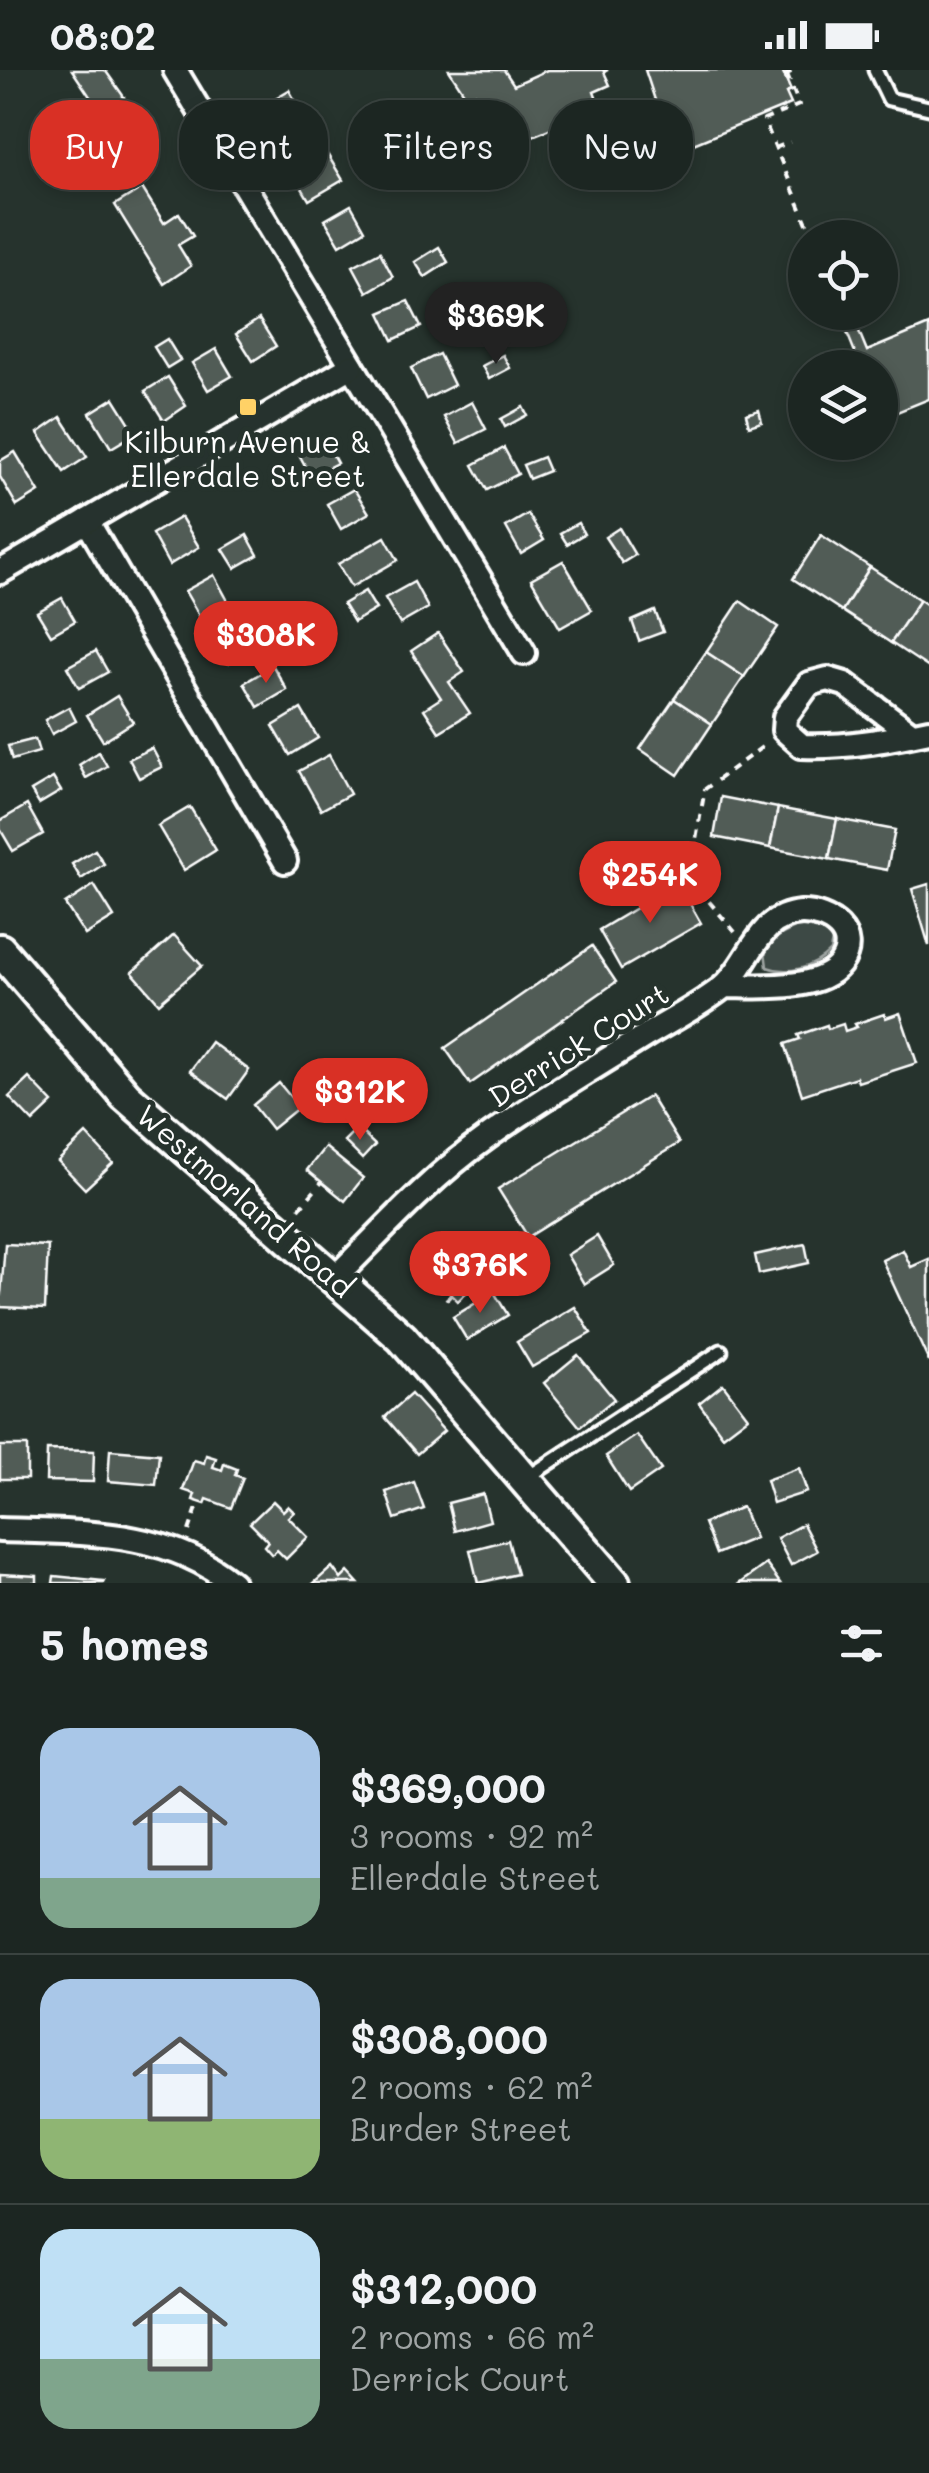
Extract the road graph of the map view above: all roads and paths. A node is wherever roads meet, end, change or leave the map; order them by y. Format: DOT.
graph roads {
  1 [pos="175,70"];
  2 [pos="796,70"];
  3 [pos="876,70"];
  4 [pos="929,108"];
  5 [pos="790,142"];
  6 [pos="775,148"];
  7 [pos="805,220"];
  8 [pos="352,366"];
  9 [pos="86,521"];
  10 [pos="0,572"];
  11 [pos="524,653"];
  12 [pos="784,730"];
  13 [pos="921,732"];
  14 [pos="285,861"];
  15 [pos="750,949"];
  16 [pos="0,950"];
  17 [pos="724,986"];
  18 [pos="322,1182"];
  19 [pos="281,1230"];
  20 [pos="430,1271"];
  21 [pos="424,1276"];
  22 [pos="335,1278"];
  23 [pos="452,1294"];
  24 [pos="446,1300"];
  25 [pos="721,1351"];
  26 [pos="524,1479"];
  27 [pos="198,1502"];
  28 [pos="0,1530"];
  29 [pos="182,1552"];
  30 [pos="232,1583"];
  31 [pos="614,1583"];
  1 -- 8 [label="street"];
  2 -- 6 [label="path"];
  3 -- 4 [label="lane"];
  5 -- 6 [label="path"];
  6 -- 7 [label="path"];
  8 -- 9 [label="street"];
  8 -- 11 [label="street"];
  9 -- 10 [label="street"];
  9 -- 14 [label="street"];
  12 -- 13 [label="street"];
  12 -- 13 [label="street"];
  12 -- 15 [label="path"];
  15 -- 17 [label="street, Derrick Court"];
  15 -- 17 [label="street, Derrick Court"];
  16 -- 19 [label="street, Westmorland Road"];
  17 -- 22 [label="street, Derrick Court"];
  18 -- 19 [label="path"];
  19 -- 22 [label="street, Westmorland Road"];
  20 -- 21 [label="path"];
  22 -- 26 [label="street, Westmorland Road"];
  23 -- 24 [label="path"];
  25 -- 26 [label="lane"];
  26 -- 31 [label="street, Westmorland Road"];
  27 -- 29 [label="path"];
  28 -- 29 [label="street"];
  29 -- 30 [label="street"];
}
